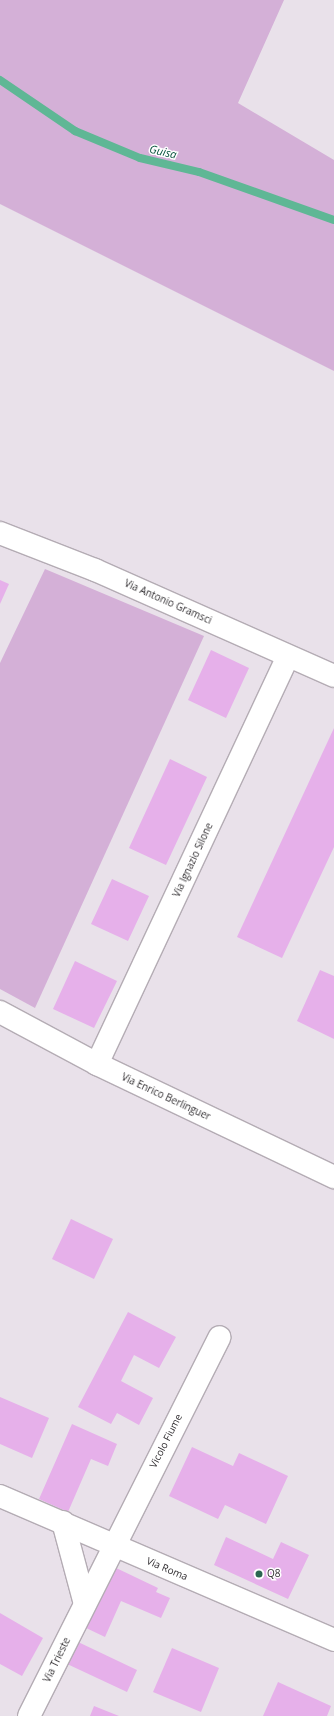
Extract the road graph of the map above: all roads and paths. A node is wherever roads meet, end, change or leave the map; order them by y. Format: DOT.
graph roads {
  1 [pos="0,533"];
  2 [pos="288,656"];
  3 [pos="334,676"];
  4 [pos="0,1012"];
  5 [pos="97,1064"];
  6 [pos="334,1178"];
  7 [pos="220,1337"];
  8 [pos="0,1496"];
  9 [pos="63,1522"];
  10 [pos="113,1546"];
  11 [pos="84,1604"];
  12 [pos="334,1640"];
  13 [pos="29,1716"];
  1 -- 2 [label="street, Via Antonio Gramsci"];
  2 -- 3 [label="street, Via Antonio Gramsci"];
  2 -- 5 [label="street, Via Ignazio Silone"];
  4 -- 5 [label="street, Via Enrico Berlinguer"];
  5 -- 6 [label="street, Via Enrico Berlinguer"];
  7 -- 10 [label="street, Vicolo Fiume"];
  8 -- 9 [label="street, Via Roma"];
  9 -- 10 [label="street, Via Roma"];
  9 -- 11 [label="street"];
  10 -- 11 [label="street, Via Trieste"];
  10 -- 12 [label="street, Via Roma"];
  11 -- 13 [label="street, Via Trieste"];
}
